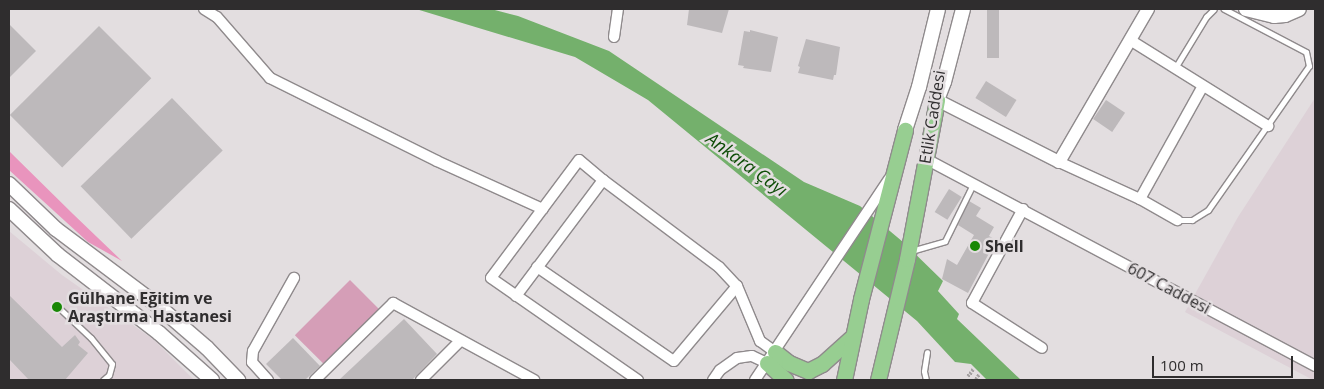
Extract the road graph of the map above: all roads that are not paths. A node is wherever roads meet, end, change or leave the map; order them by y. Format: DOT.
graph roads {
  1 [pos="204,9"];
  2 [pos="618,9"];
  3 [pos="928,9"];
  4 [pos="938,9"];
  5 [pos="953,9"];
  6 [pos="963,9"];
  7 [pos="1148,9"];
  8 [pos="1214,9"];
  9 [pos="1224,9"];
  10 [pos="1246,9"];
  11 [pos="1299,9"];
  12 [pos="614,37"];
  13 [pos="1130,40"];
  14 [pos="1175,68"];
  15 [pos="1203,86"];
  16 [pos="937,100"];
  17 [pos="1268,126"];
  18 [pos="905,130"];
  19 [pos="926,159"];
  20 [pos="1059,162"];
  21 [pos="894,170"];
  22 [pos="603,180"];
  23 [pos="974,183"];
  24 [pos="9,184"];
  25 [pos="1140,199"];
  26 [pos="9,209"];
  27 [pos="542,209"];
  28 [pos="1023,209"];
  29 [pos="1177,220"];
  30 [pos="908,252"];
  31 [pos="537,267"];
  32 [pos="294,278"];
  33 [pos="737,286"];
  34 [pos="516,296"];
  35 [pos="57,306"];
  36 [pos="852,336"];
  37 [pos="460,341"];
  38 [pos="1042,348"];
  39 [pos="927,352"];
  40 [pos="771,357"];
  41 [pos="1315,366"];
  42 [pos="518,377"];
  43 [pos="103,380"];
  44 [pos="212,380"];
  45 [pos="238,380"];
  46 [pos="268,380"];
  47 [pos="315,380"];
  48 [pos="421,380"];
  49 [pos="534,380"];
  50 [pos="638,380"];
  51 [pos="713,380"];
  52 [pos="755,380"];
  53 [pos="786,380"];
  54 [pos="844,380"];
  55 [pos="878,380"];
  56 [pos="926,380"];
  1 -- 27 [label="street"];
  2 -- 12 [label="street"];
  3 -- 18 [label="main road"];
  4 -- 18 [label="main road, Etlik Caddesi"];
  5 -- 16 [label="main road, Etlik Caddesi"];
  6 -- 16 [label="main road"];
  7 -- 13 [label="street"];
  8 -- 14 [label="lane"];
  9 -- 17 [label="lane"];
  10 -- 11 [label="main road"];
  13 -- 14 [label="street"];
  13 -- 20 [label="street"];
  14 -- 15 [label="street"];
  15 -- 17 [label="street"];
  15 -- 25 [label="street"];
  16 -- 19 [label="main road, Etlik Caddesi"];
  16 -- 20 [label="street"];
  17 -- 29 [label="lane"];
  18 -- 21 [label="main road, Etlik Caddesi"];
  19 -- 23 [label="street, 607 Caddesi"];
  19 -- 30 [label="main road, Etlik Caddesi"];
  20 -- 25 [label="street"];
  21 -- 36 [label="main road, Etlik Caddesi"];
  21 -- 40 [label="street"];
  22 -- 27 [label="street"];
  22 -- 31 [label="street"];
  22 -- 33 [label="street"];
  23 -- 28 [label="street, 607 Caddesi"];
  23 -- 30 [label="lane"];
  24 -- 45 [label="main road"];
  25 -- 29 [label="street"];
  26 -- 44 [label="main road"];
  27 -- 34 [label="street"];
  28 -- 38 [label="street"];
  28 -- 41 [label="street, 607 Caddesi"];
  30 -- 55 [label="main road, Etlik Caddesi"];
  31 -- 33 [label="street"];
  31 -- 34 [label="street"];
  32 -- 46 [label="street"];
  33 -- 40 [label="street"];
  34 -- 50 [label="street"];
  35 -- 43 [label="lane"];
  36 -- 40 [label="main road"];
  36 -- 54 [label="main road"];
  37 -- 42 [label="street"];
  37 -- 47 [label="street"];
  37 -- 48 [label="street"];
  39 -- 56 [label="lane"];
  40 -- 51 [label="street"];
  40 -- 52 [label="street"];
  40 -- 53 [label="main road"];
  42 -- 49 [label="street"];
}
